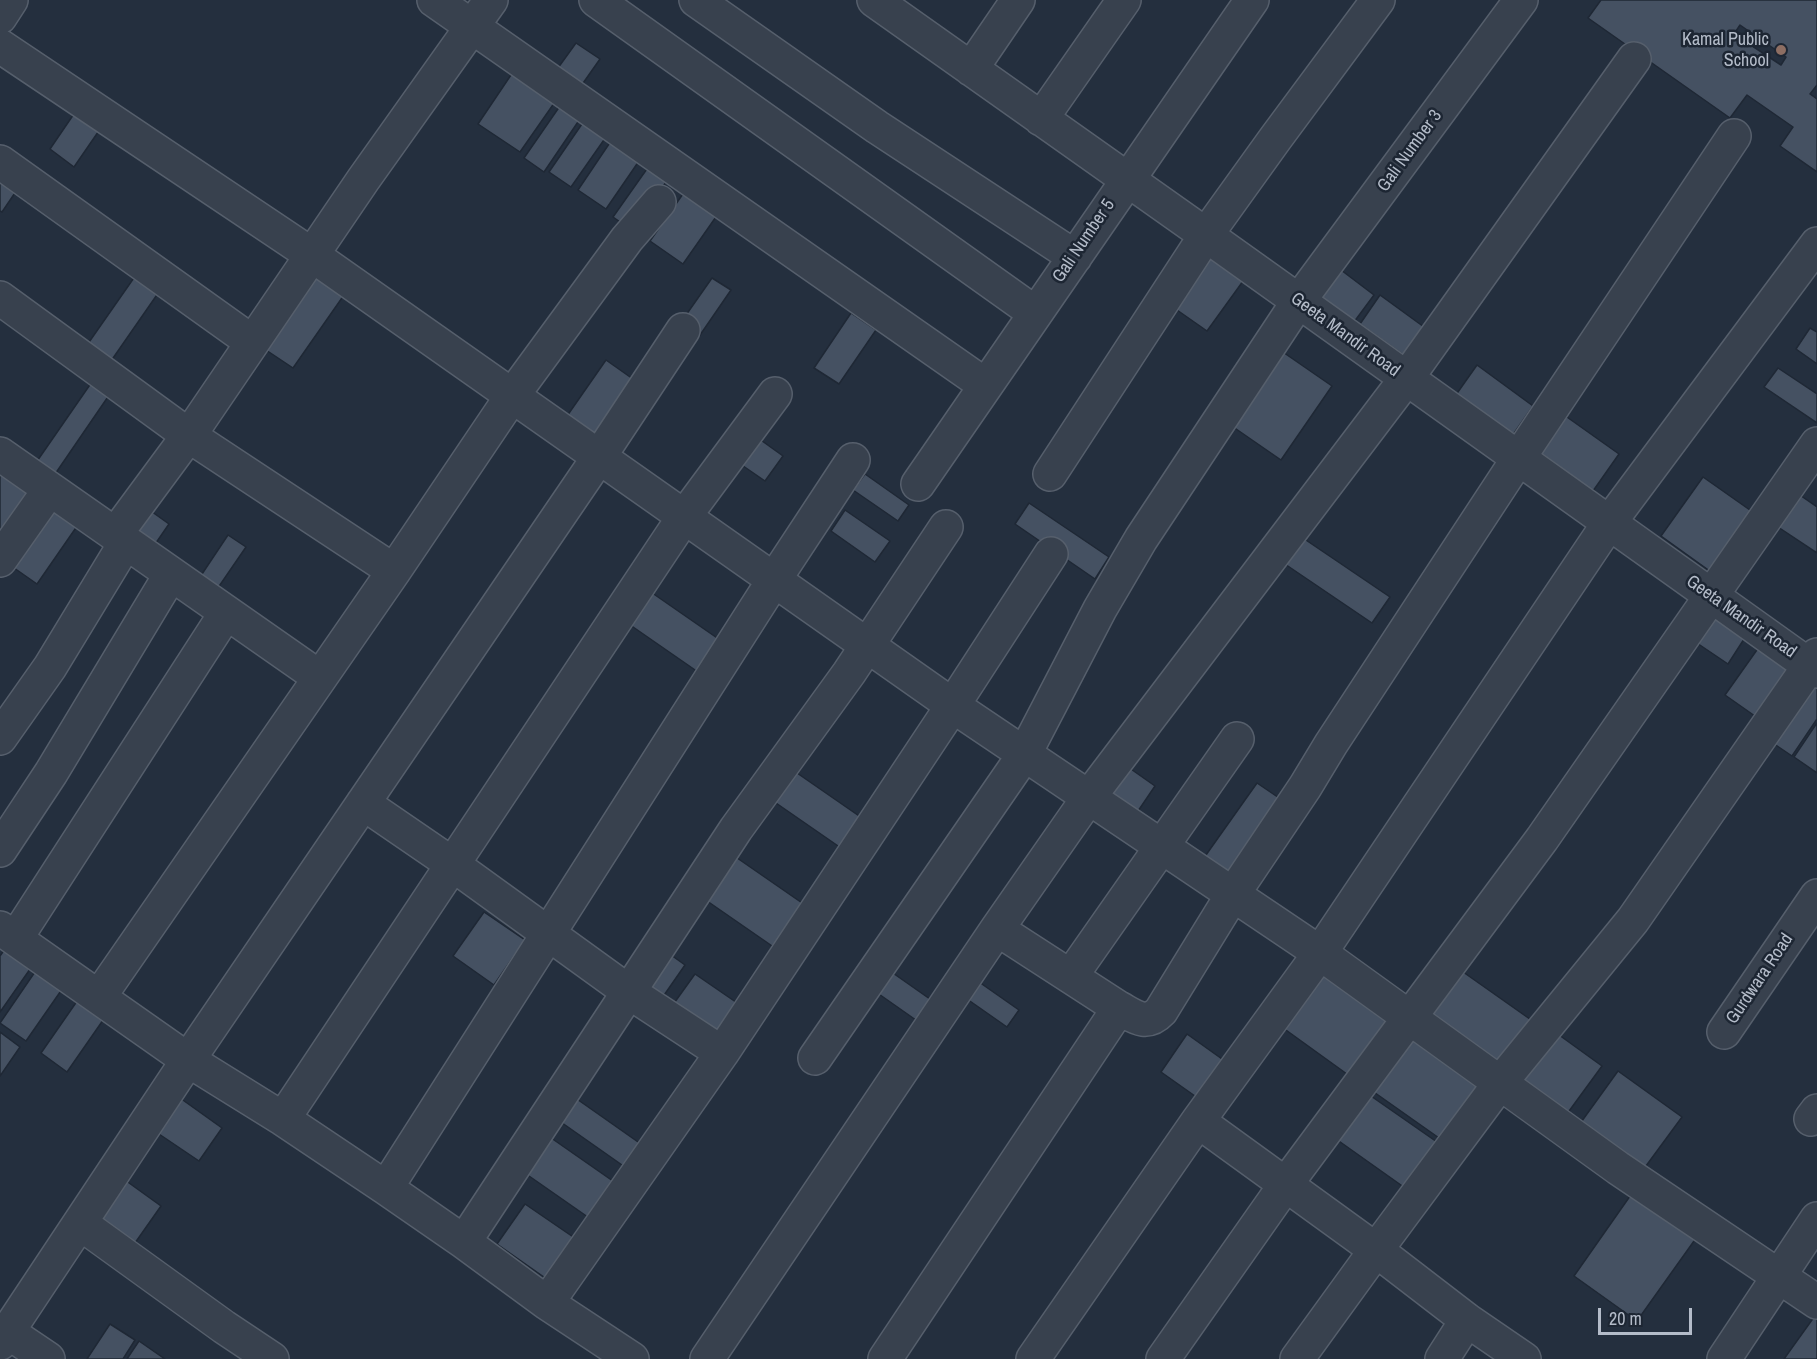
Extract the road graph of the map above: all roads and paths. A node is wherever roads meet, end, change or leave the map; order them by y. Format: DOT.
graph roads {
  1 [pos="11,0"];
  2 [pos="434,0"];
  3 [pos="491,0"];
  4 [pos="596,0"];
  5 [pos="696,0"];
  6 [pos="874,0"];
  7 [pos="1018,0"];
  8 [pos="1124,0"];
  9 [pos="1252,0"];
  10 [pos="1378,0"];
  11 [pos="1521,0"];
  12 [pos="0,16"];
  13 [pos="472,27"];
  14 [pos="0,46"];
  15 [pos="1634,59"];
  16 [pos="971,69"];
  17 [pos="1041,119"];
  18 [pos="1734,136"];
  19 [pos="0,162"];
  20 [pos="1126,179"];
  21 [pos="659,202"];
  22 [pos="1206,234"];
  23 [pos="1817,244"];
  24 [pos="312,255"];
  25 [pos="1075,257"];
  26 [pos="0,298"];
  27 [pos="1298,302"];
  28 [pos="1035,313"];
  29 [pos="683,330"];
  30 [pos="252,342"];
  31 [pos="1406,379"];
  32 [pos="985,385"];
  33 [pos="775,394"];
  34 [pos="512,396"];
  35 [pos="188,435"];
  36 [pos="1817,444"];
  37 [pos="0,454"];
  38 [pos="599,457"];
  39 [pos="1518,459"];
  40 [pos="853,460"];
  41 [pos="1050,474"];
  42 [pos="918,484"];
  43 [pos="50,489"];
  44 [pos="684,517"];
  45 [pos="1609,523"];
  46 [pos="946,527"];
  47 [pos="120,538"];
  48 [pos="1051,554"];
  49 [pos="0,560"];
  50 [pos="393,571"];
  51 [pos="171,574"];
  52 [pos="774,580"];
  53 [pos="1711,596"];
  54 [pos="226,613"];
  55 [pos="867,645"];
  56 [pos="1814,663"];
  57 [pos="319,677"];
  58 [pos="953,705"];
  59 [pos="0,738"];
  60 [pos="1237,740"];
  61 [pos="1024,755"];
  62 [pos="1089,797"];
  63 [pos="363,803"];
  64 [pos="1162,846"];
  65 [pos="0,850"];
  66 [pos="452,864"];
  67 [pos="1233,894"];
  68 [pos="1817,896"];
  69 [pos="997,929"];
  70 [pos="8,933"];
  71 [pos="549,934"];
  72 [pos="1320,952"];
  73 [pos="1071,976"];
  74 [pos="629,992"];
  75 [pos="99,997"];
  76 [pos="1119,1008"];
  77 [pos="1410,1017"];
  78 [pos="1724,1032"];
  79 [pos="722,1053"];
  80 [pos="815,1058"];
  81 [pos="188,1060"];
  82 [pos="1500,1083"];
  83 [pos="283,1119"];
  84 [pos="1198,1121"];
  85 [pos="1286,1184"];
  86 [pos="386,1188"];
  87 [pos="1817,1219"];
  88 [pos="80,1223"];
  89 [pos="464,1242"];
  90 [pos="1376,1250"];
  91 [pos="1779,1276"];
  92 [pos="1817,1302"];
  93 [pos="547,1303"];
  94 [pos="1467,1320"];
  95 [pos="4,1337"];
  96 [pos="48,1359"];
  97 [pos="272,1359"];
  98 [pos="632,1359"];
  99 [pos="707,1359"];
  100 [pos="885,1359"];
  101 [pos="1033,1359"];
  102 [pos="1163,1359"];
  103 [pos="1297,1359"];
  104 [pos="1442,1359"];
  105 [pos="1524,1359"];
  106 [pos="1724,1359"];
  1 -- 12 [label="street"];
  2 -- 13 [label="street"];
  3 -- 13 [label="street"];
  4 -- 28 [label="street"];
  5 -- 25 [label="street"];
  6 -- 16 [label="street, Geeta Mandir Road"];
  7 -- 16 [label="street"];
  8 -- 17 [label="street"];
  9 -- 20 [label="street, Gali Number 5"];
  10 -- 22 [label="street"];
  11 -- 27 [label="street, Gali Number 3"];
  13 -- 24 [label="street"];
  13 -- 32 [label="street"];
  14 -- 24 [label="street"];
  15 -- 31 [label="street"];
  16 -- 17 [label="street, Geeta Mandir Road"];
  17 -- 20 [label="street, Geeta Mandir Road"];
  18 -- 39 [label="street"];
  19 -- 30 [label="street"];
  20 -- 22 [label="street, Geeta Mandir Road"];
  20 -- 25 [label="street, Gali Number 5"];
  21 -- 34 [label="street"];
  22 -- 27 [label="street, Geeta Mandir Road"];
  22 -- 41 [label="street"];
  23 -- 45 [label="street"];
  24 -- 30 [label="street"];
  24 -- 34 [label="street"];
  25 -- 28 [label="street, Gali Number 5"];
  26 -- 35 [label="street"];
  27 -- 31 [label="street, Geeta Mandir Road"];
  27 -- 61 [label="street, Gali Number 3"];
  28 -- 32 [label="street, Gali Number 5"];
  29 -- 38 [label="street"];
  30 -- 35 [label="street"];
  31 -- 39 [label="street, Geeta Mandir Road"];
  31 -- 62 [label="street"];
  32 -- 42 [label="street, Gali Number 5"];
  33 -- 44 [label="street"];
  34 -- 38 [label="street"];
  34 -- 50 [label="street"];
  35 -- 47 [label="street"];
  35 -- 50 [label="street"];
  36 -- 53 [label="street"];
  37 -- 43 [label="street"];
  38 -- 44 [label="street"];
  38 -- 63 [label="street"];
  39 -- 45 [label="street, Geeta Mandir Road"];
  39 -- 67 [label="street"];
  40 -- 52 [label="street"];
  43 -- 47 [label="street"];
  43 -- 49 [label="street"];
  44 -- 52 [label="street"];
  44 -- 66 [label="street"];
  45 -- 53 [label="street, Geeta Mandir Road"];
  45 -- 72 [label="street"];
  46 -- 55 [label="street"];
  47 -- 51 [label="street"];
  47 -- 59 [label="street"];
  48 -- 58 [label="street"];
  50 -- 57 [label="street"];
  51 -- 54 [label="street"];
  51 -- 65 [label="street"];
  52 -- 55 [label="street"];
  52 -- 71 [label="street"];
  53 -- 56 [label="street, Geeta Mandir Road"];
  53 -- 77 [label="street"];
  54 -- 57 [label="street"];
  54 -- 70 [label="street"];
  55 -- 58 [label="street"];
  55 -- 74 [label="street"];
  56 -- 82 [label="street"];
  57 -- 75 [label="street"];
  58 -- 61 [label="street"];
  58 -- 79 [label="street"];
  60 -- 64 [label="street"];
  61 -- 62 [label="street"];
  61 -- 80 [label="street, Gali Number 3"];
  62 -- 64 [label="street"];
  62 -- 69 [label="street"];
  63 -- 66 [label="street"];
  63 -- 81 [label="street"];
  64 -- 67 [label="street"];
  64 -- 73 [label="street"];
  66 -- 71 [label="street"];
  66 -- 83 [label="street"];
  67 -- 72 [label="street"];
  67 -- 76 [label="street"];
  68 -- 78 [label="street, Gurdwara Road"];
  69 -- 73 [label="street"];
  69 -- 99 [label="street"];
  70 -- 75 [label="street"];
  71 -- 74 [label="street"];
  71 -- 86 [label="street"];
  72 -- 77 [label="street"];
  72 -- 84 [label="street"];
  73 -- 76 [label="street"];
  74 -- 79 [label="street"];
  74 -- 89 [label="street"];
  75 -- 81 [label="street"];
  76 -- 100 [label="street"];
  77 -- 82 [label="street"];
  77 -- 85 [label="street"];
  79 -- 93 [label="street"];
  81 -- 83 [label="street"];
  81 -- 88 [label="street"];
  82 -- 90 [label="street"];
  82 -- 91 [label="street"];
  83 -- 86 [label="street"];
  84 -- 85 [label="street"];
  84 -- 101 [label="street"];
  85 -- 90 [label="street"];
  85 -- 102 [label="street"];
  86 -- 89 [label="street"];
  87 -- 91 [label="street"];
  88 -- 95 [label="street"];
  88 -- 97 [label="street"];
  89 -- 93 [label="street"];
  90 -- 94 [label="street"];
  90 -- 103 [label="street"];
  91 -- 92 [label="street"];
  91 -- 106 [label="street"];
  93 -- 98 [label="street"];
  94 -- 104 [label="street"];
  94 -- 105 [label="street"];
  95 -- 96 [label="street"];
}
